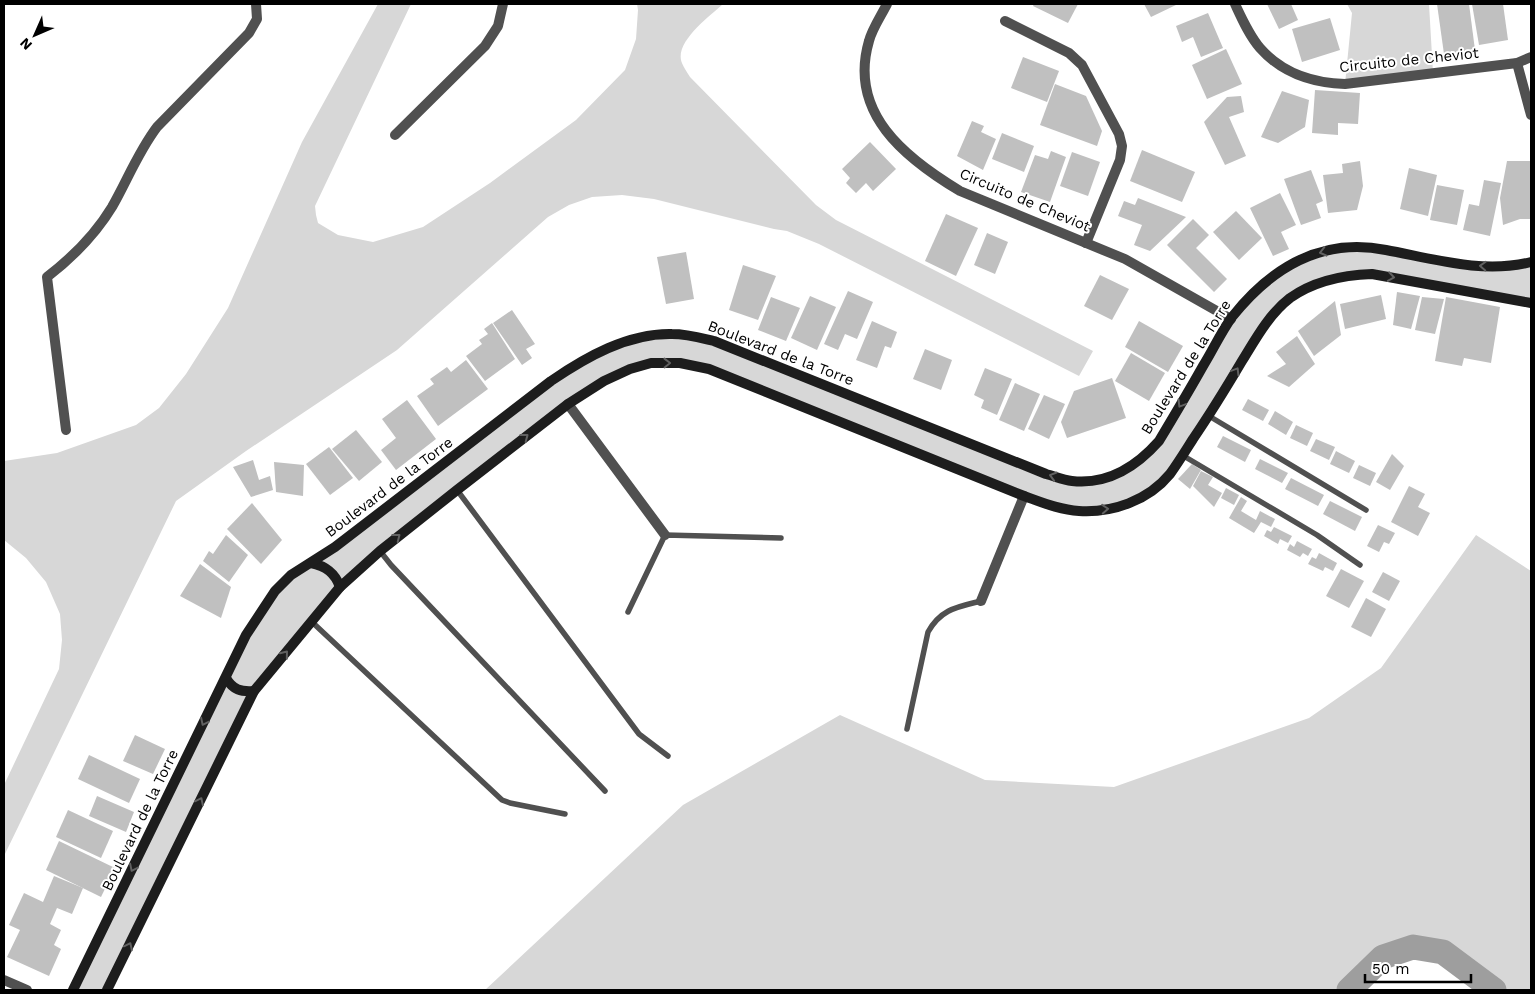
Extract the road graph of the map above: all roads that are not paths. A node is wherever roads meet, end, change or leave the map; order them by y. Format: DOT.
graph roads {
  1 [pos="256,4"];
  2 [pos="503,4"];
  3 [pos="887,4"];
  4 [pos="1235,4"];
  5 [pos="1005,21"];
  6 [pos="1531,57"];
  7 [pos="1517,63"];
  8 [pos="1531,115"];
  9 [pos="395,135"];
  10 [pos="1086,243"];
  11 [pos="1531,262"];
  12 [pos="1531,303"];
  13 [pos="1231,319"];
  14 [pos="568,404"];
  15 [pos="1209,416"];
  16 [pos="66,430"];
  17 [pos="1182,455"];
  18 [pos="457,490"];
  19 [pos="1024,496"];
  20 [pos="1366,510"];
  21 [pos="665,535"];
  22 [pos="781,538"];
  23 [pos="380,550"];
  24 [pos="311,563"];
  25 [pos="1360,565"];
  26 [pos="340,587"];
  27 [pos="981,601"];
  28 [pos="628,612"];
  29 [pos="312,622"];
  30 [pos="226,678"];
  31 [pos="254,691"];
  32 [pos="907,729"];
  33 [pos="668,756"];
  34 [pos="605,792"];
  35 [pos="565,814"];
  36 [pos="4,980"];
  37 [pos="27,990"];
  38 [pos="73,990"];
  39 [pos="107,990"];
  1 -- 16 [label="street"];
  2 -- 9 [label="street"];
  3 -- 10 [label="street, Circuito de Cheviot"];
  4 -- 7 [label="street, Circuito de Cheviot"];
  5 -- 10 [label="street"];
  6 -- 7 [label="street, Circuito de Cheviot"];
  7 -- 8 [label="street"];
  10 -- 13 [label="street, Circuito de Cheviot"];
  11 -- 13 [label="street, Boulevard de la Torre, one-way"];
  15 -- 12 [label="street, one-way"];
  13 -- 24 [label="street, Boulevard de la Torre, one-way"];
  18 -- 14 [label="street, one-way"];
  14 -- 19 [label="street, one-way"];
  14 -- 21 [label="street"];
  15 -- 17 [label="street"];
  15 -- 20 [label="lane"];
  19 -- 17 [label="street, one-way"];
  17 -- 25 [label="lane"];
  23 -- 18 [label="street, one-way"];
  18 -- 33 [label="lane"];
  19 -- 27 [label="street"];
  21 -- 22 [label="lane"];
  21 -- 28 [label="lane"];
  23 -- 26 [label="street"];
  23 -- 34 [label="lane"];
  24 -- 26 [label="street"];
  24 -- 30 [label="street, Boulevard de la Torre"];
  26 -- 29 [label="street"];
  27 -- 32 [label="lane"];
  31 -- 29 [label="street, one-way"];
  29 -- 35 [label="lane"];
  30 -- 31 [label="street"];
  30 -- 38 [label="street, Boulevard de la Torre, one-way"];
  39 -- 31 [label="street, one-way"];
  36 -- 37 [label="street"];
}
